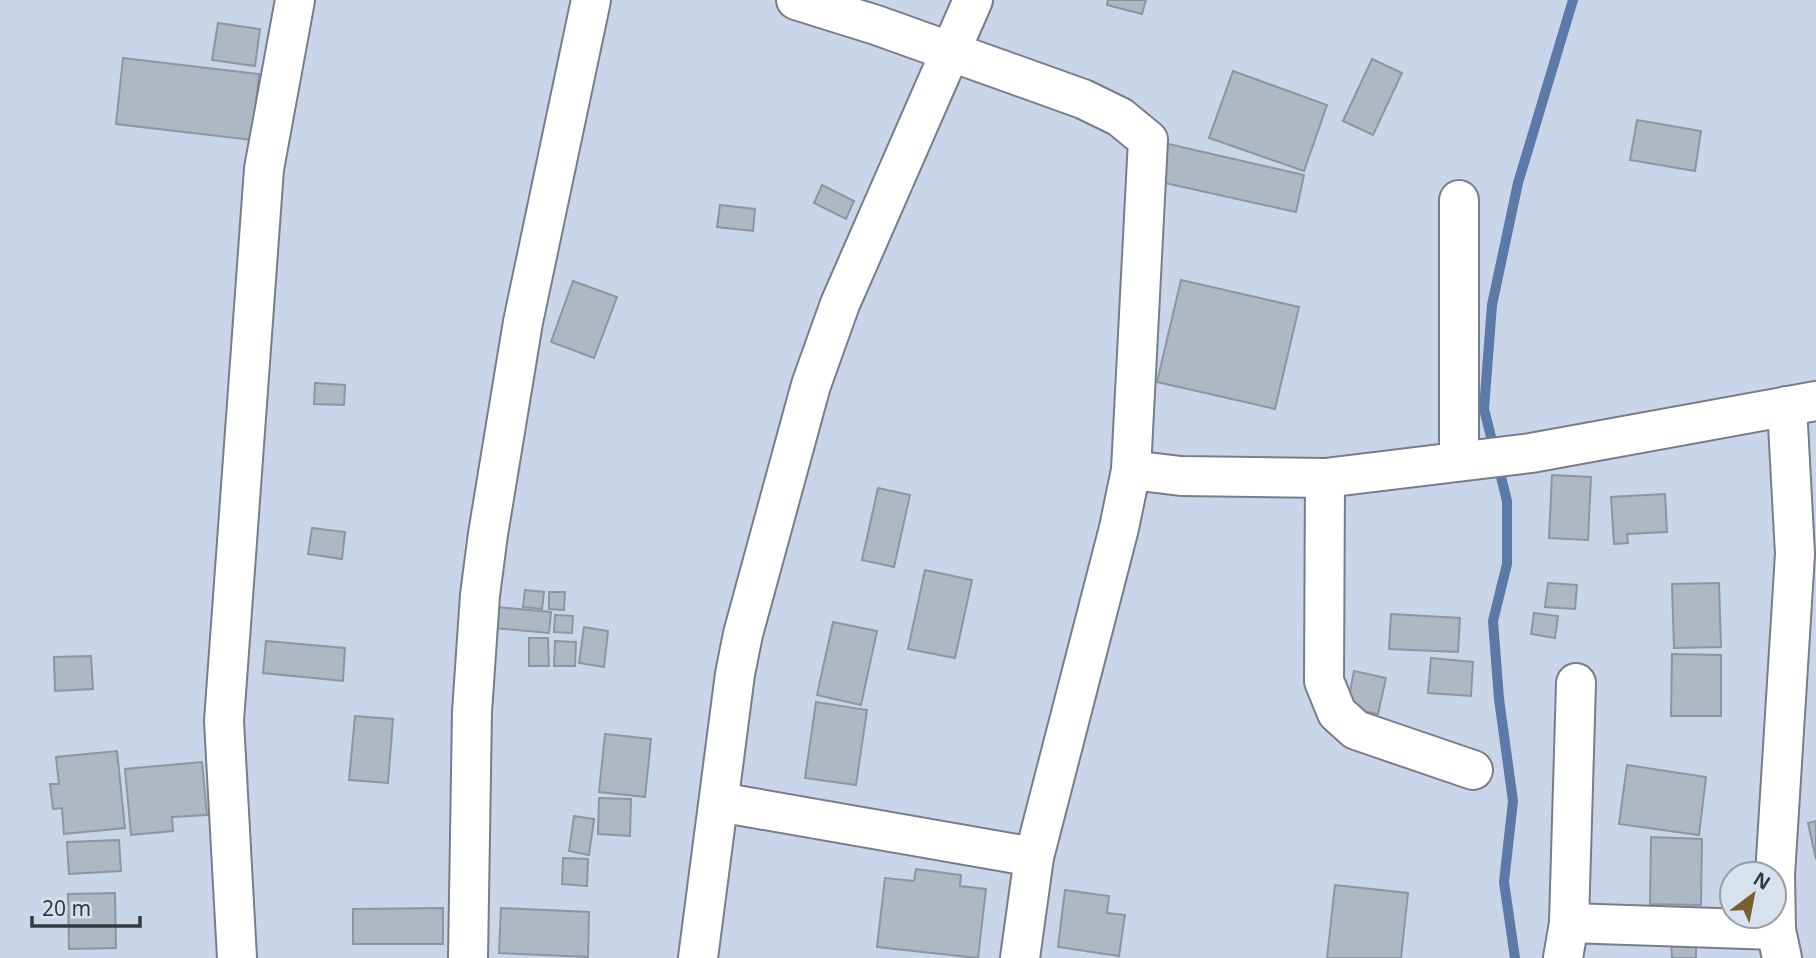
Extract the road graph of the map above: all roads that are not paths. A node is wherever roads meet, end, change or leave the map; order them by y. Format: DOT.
graph roads {
  1 [pos="295,0"];
  2 [pos="591,0"];
  3 [pos="796,0"];
  4 [pos="973,0"];
  5 [pos="950,52"];
  6 [pos="1458,200"];
  7 [pos="1801,404"];
  8 [pos="1467,460"];
  9 [pos="1131,470"];
  10 [pos="1325,478"];
  11 [pos="1576,683"];
  12 [pos="1473,771"];
  13 [pos="719,802"];
  14 [pos="1034,858"];
  15 [pos="1566,940"];
  16 [pos="1779,944"];
  17 [pos="237,958"];
  18 [pos="468,958"];
  19 [pos="698,958"];
  20 [pos="1020,958"];
  1 -- 17 [label="lane"];
  2 -- 18 [label="lane"];
  3 -- 5 [label="lane"];
  4 -- 5 [label="lane"];
  5 -- 9 [label="lane"];
  5 -- 13 [label="lane"];
  6 -- 8 [label="lane"];
  7 -- 8 [label="lane"];
  7 -- 16 [label="lane"];
  8 -- 10 [label="lane"];
  9 -- 10 [label="lane"];
  9 -- 14 [label="lane"];
  10 -- 12 [label="lane"];
  11 -- 15 [label="lane"];
  13 -- 14 [label="lane"];
  13 -- 19 [label="lane"];
  14 -- 20 [label="lane"];
  15 -- 16 [label="lane"];
}
